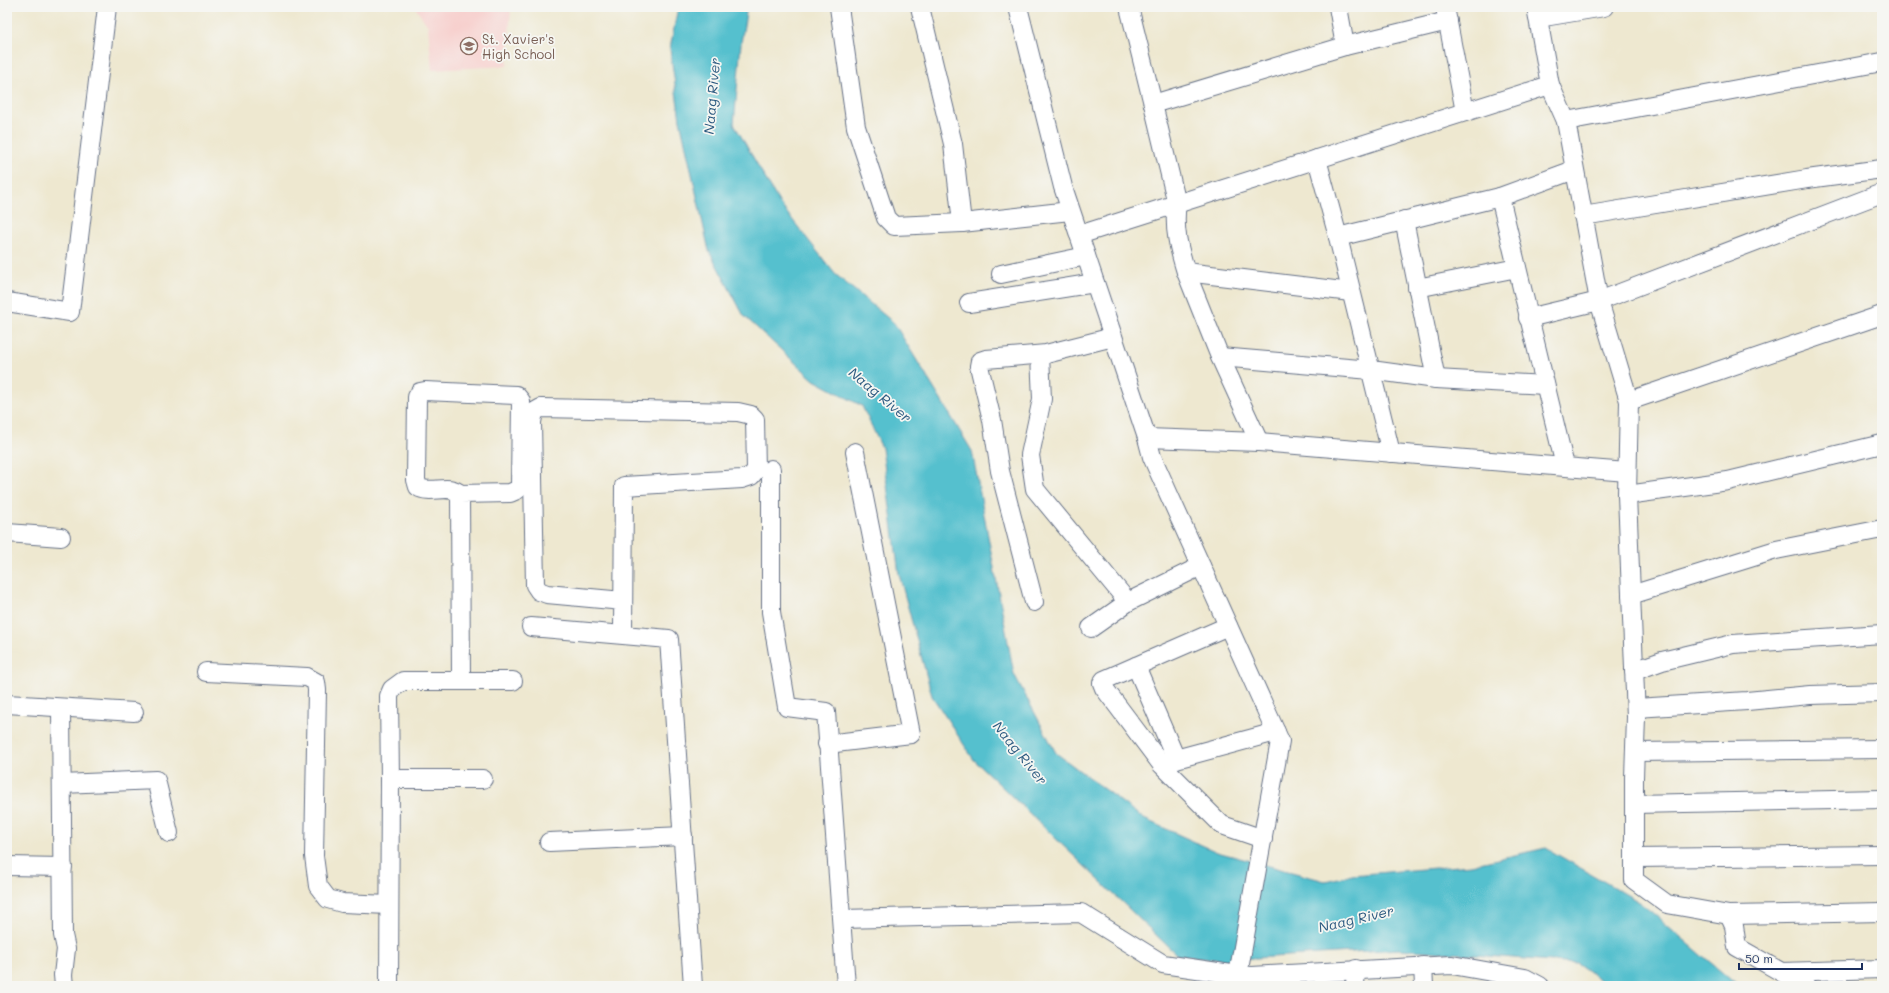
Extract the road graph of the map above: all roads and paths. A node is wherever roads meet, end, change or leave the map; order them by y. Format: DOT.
graph roads {
  1 [pos="107,7"];
  2 [pos="839,7"];
  3 [pos="920,7"];
  4 [pos="1018,7"];
  5 [pos="1129,7"];
  6 [pos="1338,7"];
  7 [pos="1604,7"];
  8 [pos="1537,13"];
  9 [pos="1446,14"];
  10 [pos="1344,46"];
  11 [pos="1882,62"];
  12 [pos="1550,84"];
  13 [pos="1153,104"];
  14 [pos="1465,112"];
  15 [pos="1566,121"];
  16 [pos="1317,159"];
  17 [pos="1882,169"];
  18 [pos="1574,170"];
  19 [pos="1882,193"];
  20 [pos="1500,197"];
  21 [pos="1177,204"];
  22 [pos="1070,211"];
  23 [pos="1583,216"];
  24 [pos="1404,220"];
  25 [pos="962,223"];
  26 [pos="1079,235"];
  27 [pos="1338,237"];
  28 [pos="1086,256"];
  29 [pos="1516,268"];
  30 [pos="1186,272"];
  31 [pos="1001,274"];
  32 [pos="1095,283"];
  33 [pos="1417,288"];
  34 [pos="1351,292"];
  35 [pos="1599,301"];
  36 [pos="7,302"];
  37 [pos="969,303"];
  38 [pos="1882,315"];
  39 [pos="1528,318"];
  40 [pos="1113,337"];
  41 [pos="1040,355"];
  42 [pos="1220,358"];
  43 [pos="1371,370"];
  44 [pos="1436,379"];
  45 [pos="1545,385"];
  46 [pos="1629,401"];
  47 [pos="1148,438"];
  48 [pos="1259,442"];
  49 [pos="1882,444"];
  50 [pos="855,452"];
  51 [pos="1391,453"];
  52 [pos="1565,466"];
  53 [pos="771,469"];
  54 [pos="1627,472"];
  55 [pos="460,494"];
  56 [pos="1627,495"];
  57 [pos="1882,529"];
  58 [pos="7,532"];
  59 [pos="61,537"];
  60 [pos="1201,566"];
  61 [pos="1631,596"];
  62 [pos="623,601"];
  63 [pos="1034,602"];
  64 [pos="1128,602"];
  65 [pos="1228,626"];
  66 [pos="531,627"];
  67 [pos="1091,628"];
  68 [pos="623,634"];
  69 [pos="1882,634"];
  70 [pos="1136,666"];
  71 [pos="1634,671"];
  72 [pos="206,672"];
  73 [pos="461,681"];
  74 [pos="513,681"];
  75 [pos="1882,693"];
  76 [pos="7,704"];
  77 [pos="61,708"];
  78 [pos="1636,708"];
  79 [pos="134,712"];
  80 [pos="1276,732"];
  81 [pos="827,744"];
  82 [pos="1882,749"];
  83 [pos="1635,752"];
  84 [pos="1168,761"];
  85 [pos="390,779"];
  86 [pos="483,779"];
  87 [pos="62,784"];
  88 [pos="1882,799"];
  89 [pos="1634,804"];
  90 [pos="169,833"];
  91 [pos="683,836"];
  92 [pos="550,842"];
  93 [pos="1262,843"];
  94 [pos="1882,855"];
  95 [pos="1634,858"];
  96 [pos="7,866"];
  97 [pos="63,867"];
  98 [pos="389,905"];
  99 [pos="1882,912"];
  100 [pos="1729,915"];
  101 [pos="842,919"];
  102 [pos="1423,966"];
  103 [pos="1882,969"];
  104 [pos="1782,972"];
  105 [pos="1356,978"];
  106 [pos="1498,980"];
  107 [pos="1237,981"];
  108 [pos="64,986"];
  109 [pos="389,986"];
  110 [pos="693,986"];
  111 [pos="846,986"];
  112 [pos="1424,986"];
  113 [pos="1540,986"];
  114 [pos="1806,986"];
  1 -- 36 [label="street"];
  2 -- 25 [label="street"];
  3 -- 25 [label="street"];
  4 -- 22 [label="street"];
  5 -- 13 [label="street"];
  6 -- 10 [label="street"];
  7 -- 8 [label="street"];
  8 -- 12 [label="street"];
  9 -- 10 [label="street"];
  9 -- 14 [label="street"];
  10 -- 13 [label="street"];
  11 -- 15 [label="street"];
  12 -- 14 [label="street"];
  12 -- 15 [label="street"];
  13 -- 21 [label="street"];
  14 -- 16 [label="street"];
  15 -- 18 [label="street"];
  16 -- 21 [label="street"];
  16 -- 27 [label="street"];
  17 -- 23 [label="street"];
  18 -- 20 [label="street"];
  18 -- 23 [label="street"];
  19 -- 35 [label="street"];
  20 -- 24 [label="street"];
  20 -- 29 [label="street"];
  21 -- 26 [label="street"];
  21 -- 30 [label="street"];
  22 -- 25 [label="street"];
  22 -- 26 [label="street"];
  23 -- 35 [label="street"];
  24 -- 27 [label="street"];
  24 -- 33 [label="street"];
  26 -- 28 [label="street"];
  27 -- 34 [label="street"];
  28 -- 31 [label="street"];
  28 -- 32 [label="street"];
  29 -- 33 [label="street"];
  29 -- 39 [label="street"];
  30 -- 34 [label="street"];
  30 -- 42 [label="street"];
  32 -- 37 [label="street"];
  32 -- 40 [label="street"];
  33 -- 44 [label="street"];
  34 -- 43 [label="street"];
  35 -- 39 [label="street"];
  35 -- 46 [label="street"];
  38 -- 46 [label="street"];
  39 -- 45 [label="street"];
  40 -- 41 [label="street"];
  40 -- 47 [label="street"];
  41 -- 63 [label="street"];
  41 -- 64 [label="street"];
  42 -- 43 [label="street"];
  42 -- 48 [label="street"];
  43 -- 44 [label="street"];
  43 -- 51 [label="street"];
  44 -- 45 [label="street"];
  45 -- 52 [label="street"];
  46 -- 54 [label="street"];
  47 -- 48 [label="street"];
  47 -- 60 [label="street"];
  48 -- 51 [label="street"];
  49 -- 56 [label="street"];
  50 -- 81 [label="street"];
  51 -- 52 [label="street"];
  52 -- 54 [label="street"];
  53 -- 81 [label="street"];
  54 -- 56 [label="street"];
  55 -- 55 [label="street"];
  55 -- 73 [label="street"];
  56 -- 61 [label="street"];
  57 -- 61 [label="street"];
  58 -- 59 [label="street"];
  60 -- 64 [label="street"];
  60 -- 65 [label="street"];
  61 -- 71 [label="street"];
  62 -- 62 [label="street"];
  62 -- 68 [label="street"];
  64 -- 67 [label="street"];
  65 -- 70 [label="street"];
  65 -- 80 [label="street"];
  66 -- 68 [label="street"];
  68 -- 91 [label="street"];
  69 -- 71 [label="street"];
  70 -- 84 [label="street"];
  70 -- 84 [label="street"];
  71 -- 78 [label="street"];
  72 -- 98 [label="street"];
  73 -- 74 [label="street"];
  73 -- 85 [label="street"];
  75 -- 78 [label="street"];
  76 -- 77 [label="street"];
  77 -- 79 [label="street"];
  77 -- 87 [label="street"];
  78 -- 83 [label="street"];
  80 -- 84 [label="street"];
  80 -- 93 [label="street"];
  81 -- 101 [label="street"];
  82 -- 83 [label="street"];
  83 -- 89 [label="street"];
  84 -- 93 [label="street"];
  85 -- 86 [label="street"];
  85 -- 98 [label="street"];
  87 -- 90 [label="street"];
  87 -- 97 [label="street"];
  88 -- 89 [label="street"];
  89 -- 95 [label="street"];
  91 -- 92 [label="street"];
  91 -- 110 [label="street"];
  93 -- 107 [label="street"];
  94 -- 95 [label="street"];
  95 -- 100 [label="street"];
  96 -- 97 [label="street"];
  97 -- 108 [label="street"];
  98 -- 109 [label="street"];
  99 -- 100 [label="street"];
  100 -- 104 [label="street"];
  101 -- 107 [label="street"];
  101 -- 111 [label="street"];
  102 -- 105 [label="street"];
  102 -- 106 [label="street"];
  102 -- 112 [label="street"];
  103 -- 104 [label="street"];
  104 -- 114 [label="street"];
  105 -- 107 [label="street"];
  106 -- 113 [label="street"];
}
